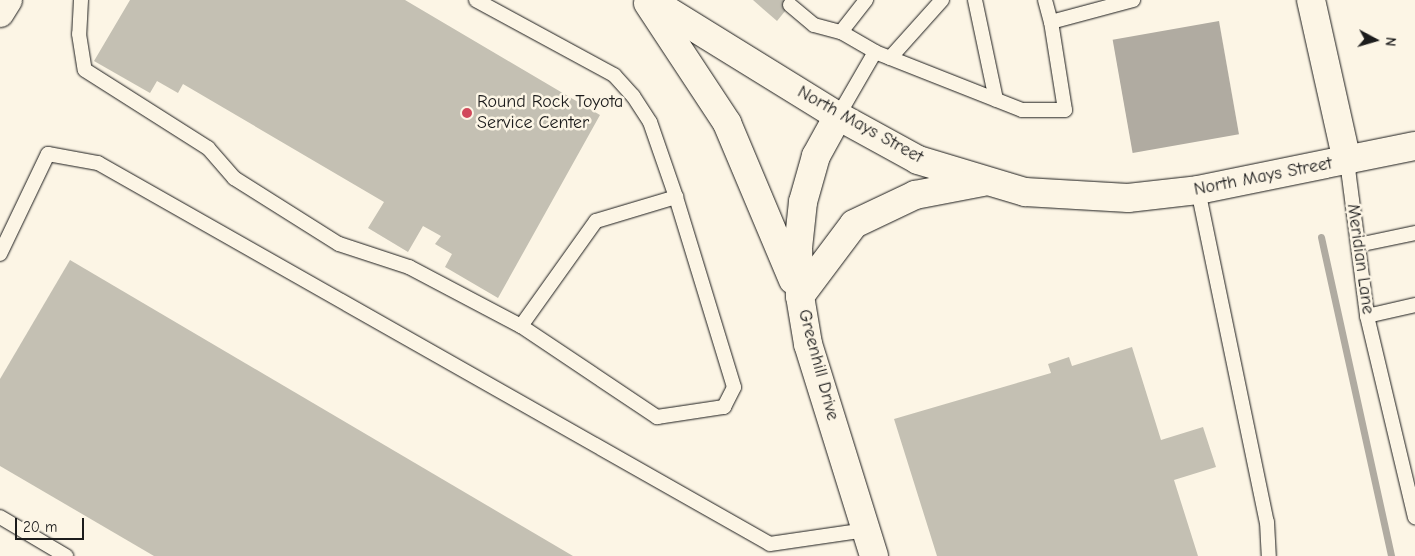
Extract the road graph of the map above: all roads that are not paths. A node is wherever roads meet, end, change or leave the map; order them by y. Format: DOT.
graph roads {
  1 [pos="8,0"];
  2 [pos="81,0"];
  3 [pos="476,0"];
  4 [pos="646,0"];
  5 [pos="650,0"];
  6 [pos="866,0"];
  7 [pos="942,0"];
  8 [pos="975,0"];
  9 [pos="1044,0"];
  10 [pos="1133,0"];
  11 [pos="1311,0"];
  12 [pos="1115,2"];
  13 [pos="790,5"];
  14 [pos="0,13"];
  15 [pos="1051,22"];
  16 [pos="840,32"];
  17 [pos="876,52"];
  18 [pos="890,58"];
  19 [pos="996,100"];
  20 [pos="1337,109"];
  21 [pos="838,116"];
  22 [pos="1403,149"];
  23 [pos="1347,161"];
  24 [pos="1304,167"];
  25 [pos="986,181"];
  26 [pos="1198,190"];
  27 [pos="676,197"];
  28 [pos="1415,233"];
  29 [pos="1358,245"];
  30 [pos="0,254"];
  31 [pos="800,296"];
  32 [pos="1415,304"];
  33 [pos="1367,316"];
  34 [pos="521,326"];
  35 [pos="1415,516"];
  36 [pos="0,517"];
  37 [pos="866,530"];
  38 [pos="66,556"];
  39 [pos="874,556"];
  40 [pos="1269,556"];
  1 -- 14 [label="main road"];
  2 -- 34 [label="lane"];
  3 -- 27 [label="lane"];
  4 -- 31 [label="main road"];
  5 -- 21 [label="main road, North Mays Street"];
  6 -- 16 [label="lane"];
  7 -- 18 [label="lane"];
  8 -- 19 [label="lane"];
  9 -- 15 [label="lane"];
  10 -- 12 [label="lane"];
  11 -- 20 [label="main road, Meridian Lane"];
  12 -- 15 [label="lane"];
  13 -- 16 [label="lane"];
  15 -- 19 [label="lane"];
  16 -- 17 [label="lane"];
  17 -- 18 [label="lane"];
  17 -- 21 [label="lane"];
  18 -- 19 [label="lane"];
  20 -- 22 [label="main road"];
  20 -- 23 [label="main road, Meridian Lane"];
  20 -- 24 [label="main road"];
  21 -- 25 [label="main road, North Mays Street"];
  21 -- 31 [label="main road, Greenhill Drive"];
  22 -- 23 [label="main road, North Mays Street"];
  23 -- 24 [label="main road, North Mays Street"];
  23 -- 29 [label="lane, Meridian Lane"];
  24 -- 26 [label="main road, North Mays Street"];
  25 -- 26 [label="main road, North Mays Street"];
  25 -- 31 [label="main road"];
  26 -- 40 [label="lane"];
  27 -- 34 [label="lane"];
  27 -- 34 [label="lane"];
  28 -- 29 [label="lane"];
  29 -- 33 [label="lane, Meridian Lane"];
  30 -- 37 [label="lane"];
  31 -- 37 [label="main road, Greenhill Drive"];
  32 -- 33 [label="lane"];
  33 -- 35 [label="lane, Meridian Lane"];
  36 -- 38 [label="lane"];
  37 -- 39 [label="main road, Greenhill Drive"];
}
